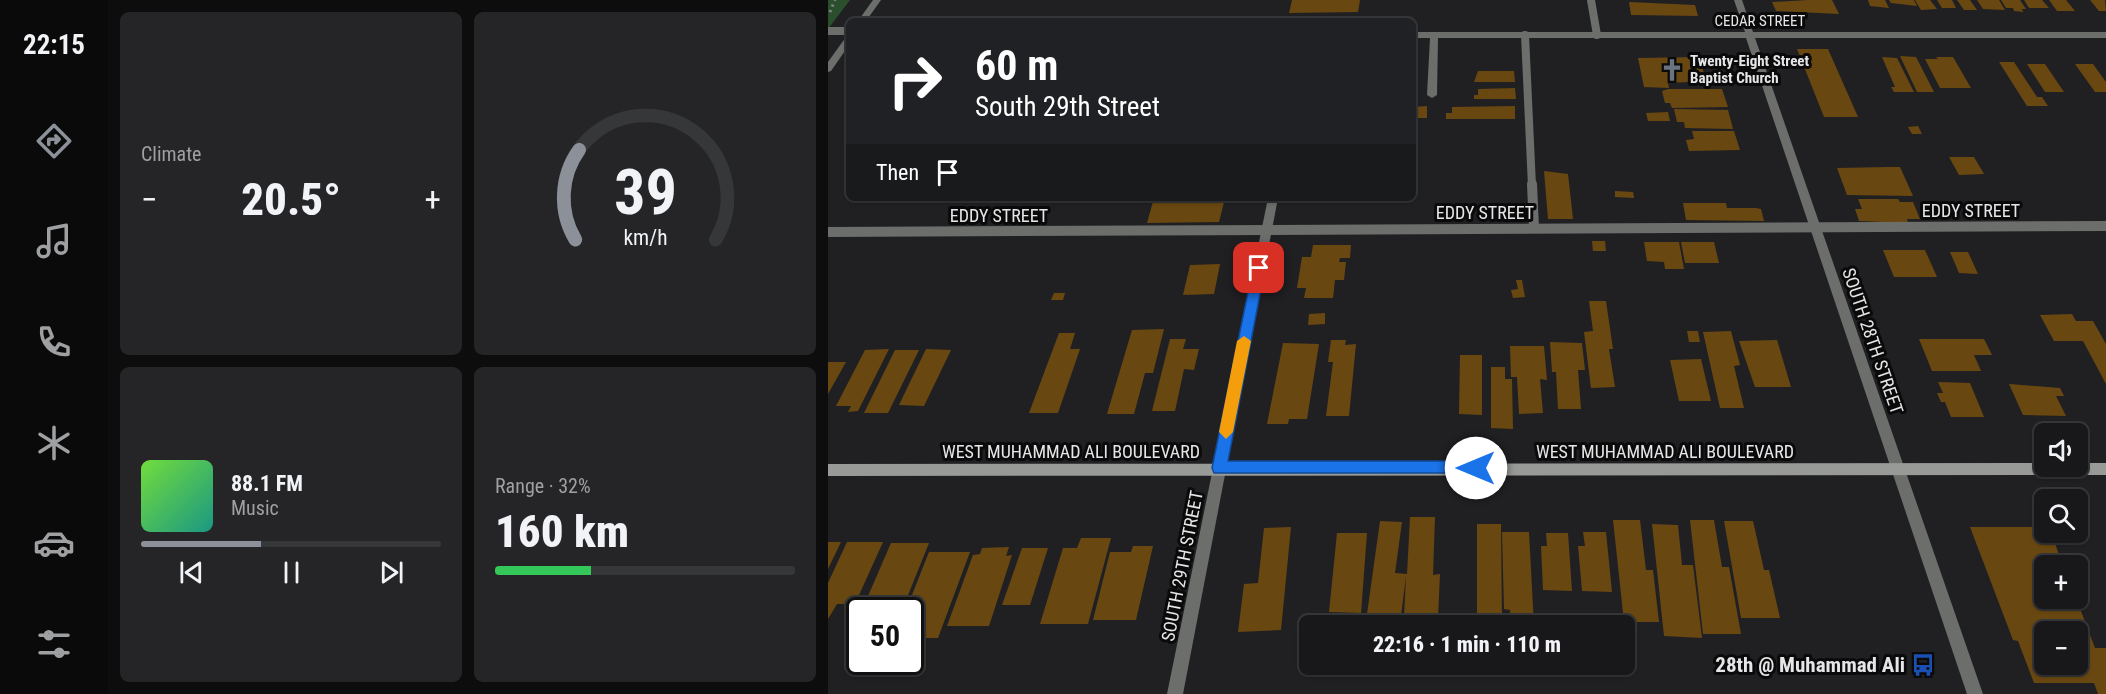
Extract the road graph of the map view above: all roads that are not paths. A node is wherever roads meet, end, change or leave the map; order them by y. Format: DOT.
graph roads {
  1 [pos="877,0"];
  2 [pos="1591,0"];
  3 [pos="1738,0"];
  4 [pos="864,18"];
  5 [pos="828,31"];
  6 [pos="846,31"];
  7 [pos="1416,35"];
  8 [pos="1434,35"];
  9 [pos="1525,35"];
  10 [pos="1597,35"];
  11 [pos="1750,35"];
  12 [pos="2106,35"];
  13 [pos="846,43"];
  14 [pos="828,69"];
  15 [pos="1432,95"];
  16 [pos="1273,201"];
  17 [pos="2106,226"];
  18 [pos="1815,227"];
  19 [pos="1534,228"];
  20 [pos="1268,229"];
  21 [pos="828,232"];
  22 [pos="1219,468"];
  23 [pos="1898,469"];
  24 [pos="2106,469"];
  25 [pos="828,470"];
  26 [pos="1175,694"];
  27 [pos="1975,694"];
  1 -- 4 [label="street"];
  2 -- 10 [label="lane"];
  3 -- 11 [label="street, SOUTH 28TH STREET"];
  5 -- 6 [label="lane"];
  7 -- 8 [label="street, CEDAR STREET"];
  8 -- 9 [label="street, CEDAR STREET"];
  8 -- 15 [label="street"];
  9 -- 10 [label="street, CEDAR STREET"];
  9 -- 19 [label="lane"];
  10 -- 11 [label="street, CEDAR STREET"];
  11 -- 12 [label="street, CEDAR STREET"];
  11 -- 18 [label="street, SOUTH 28TH STREET"];
  13 -- 14 [label="street"];
  16 -- 20 [label="street, SOUTH 29TH STREET"];
  17 -- 18 [label="lane, EDDY STREET"];
  18 -- 19 [label="lane, EDDY STREET"];
  18 -- 23 [label="street, SOUTH 28TH STREET"];
  19 -- 20 [label="lane, EDDY STREET"];
  20 -- 21 [label="lane, EDDY STREET"];
  20 -- 22 [label="street, SOUTH 29TH STREET"];
  22 -- 23 [label="main road, WEST MUHAMMAD ALI BOULEVARD"];
  22 -- 25 [label="main road, WEST MUHAMMAD ALI BOULEVARD"];
  22 -- 26 [label="street, SOUTH 29TH STREET"];
  23 -- 24 [label="main road, WEST MUHAMMAD ALI BOULEVARD"];
  23 -- 27 [label="street, SOUTH 28TH STREET"];
}
